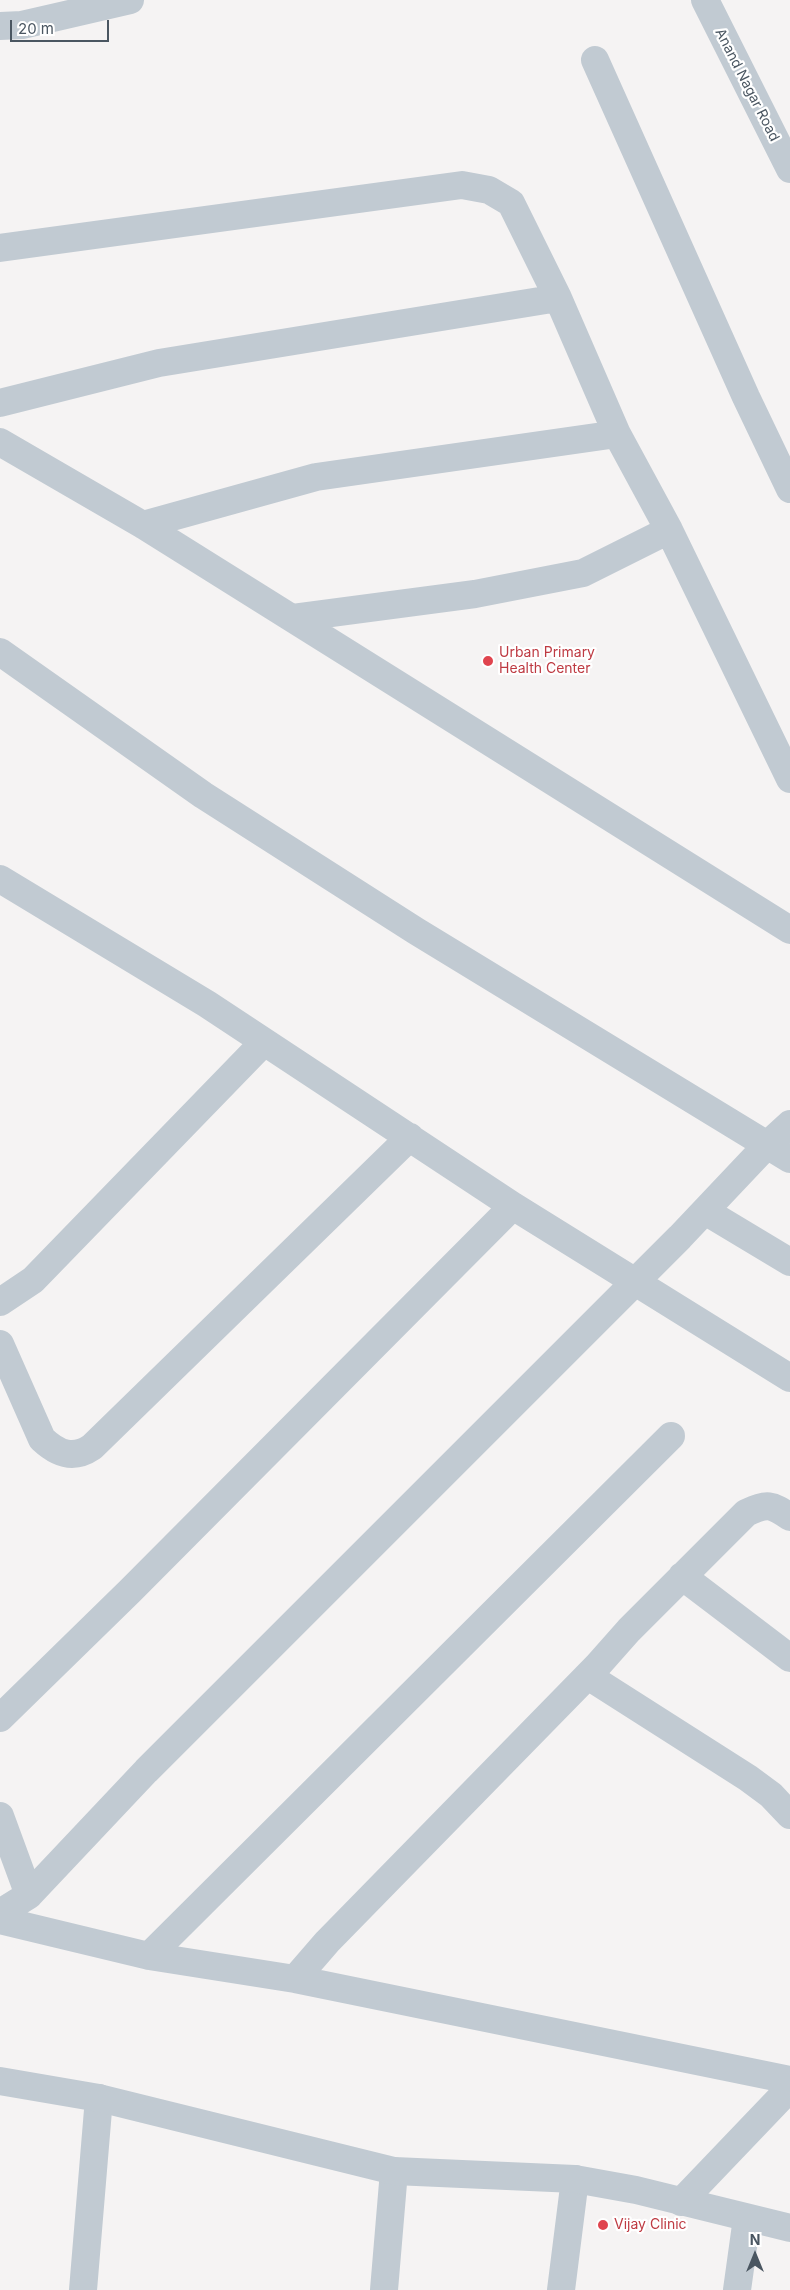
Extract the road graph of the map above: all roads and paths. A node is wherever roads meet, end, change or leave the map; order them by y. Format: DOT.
graph roads {
  1 [pos="130,0"];
  2 [pos="709,2"];
  3 [pos="0,26"];
  4 [pos="595,60"];
  5 [pos="790,169"];
  6 [pos="0,248"];
  7 [pos="558,298"];
  8 [pos="0,403"];
  9 [pos="617,434"];
  10 [pos="0,442"];
  11 [pos="790,489"];
  12 [pos="143,525"];
  13 [pos="669,530"];
  14 [pos="293,618"];
  15 [pos="0,652"];
  16 [pos="790,779"];
  17 [pos="0,878"];
  18 [pos="789,928"];
  19 [pos="264,1042"];
  20 [pos="790,1124"];
  21 [pos="410,1137"];
  22 [pos="767,1144"];
  23 [pos="790,1160"];
  24 [pos="513,1206"];
  25 [pos="705,1211"];
  26 [pos="790,1262"];
  27 [pos="635,1281"];
  28 [pos="0,1302"];
  29 [pos="0,1344"];
  30 [pos="790,1378"];
  31 [pos="671,1436"];
  32 [pos="790,1517"];
  33 [pos="682,1576"];
  34 [pos="790,1658"];
  35 [pos="588,1676"];
  36 [pos="0,1718"];
  37 [pos="790,1815"];
  38 [pos="0,1816"];
  39 [pos="29,1895"];
  40 [pos="0,1912"];
  41 [pos="0,1920"];
  42 [pos="149,1956"];
  43 [pos="295,1979"];
  44 [pos="790,2080"];
  45 [pos="0,2081"];
  46 [pos="790,2088"];
  47 [pos="99,2098"];
  48 [pos="394,2171"];
  49 [pos="575,2180"];
  50 [pos="681,2202"];
  51 [pos="747,2218"];
  52 [pos="790,2228"];
  53 [pos="83,2290"];
  54 [pos="384,2290"];
  55 [pos="561,2290"];
  56 [pos="737,2290"];
  1 -- 3 [label="street"];
  2 -- 5 [label="street, Anand Nagar Road"];
  4 -- 11 [label="street"];
  6 -- 7 [label="street"];
  7 -- 8 [label="street"];
  7 -- 9 [label="street"];
  9 -- 12 [label="street"];
  9 -- 13 [label="street"];
  10 -- 12 [label="street"];
  12 -- 14 [label="street"];
  13 -- 14 [label="street"];
  13 -- 16 [label="street"];
  14 -- 18 [label="street"];
  15 -- 22 [label="street"];
  17 -- 19 [label="street"];
  19 -- 21 [label="street"];
  19 -- 28 [label="street"];
  20 -- 22 [label="street"];
  21 -- 24 [label="street"];
  21 -- 29 [label="street"];
  22 -- 23 [label="street"];
  22 -- 25 [label="street"];
  24 -- 27 [label="street"];
  24 -- 36 [label="street"];
  25 -- 26 [label="street"];
  25 -- 27 [label="street"];
  27 -- 30 [label="street"];
  27 -- 39 [label="street"];
  31 -- 42 [label="street"];
  32 -- 33 [label="street"];
  33 -- 34 [label="street"];
  33 -- 35 [label="street"];
  35 -- 37 [label="street"];
  35 -- 43 [label="street"];
  38 -- 39 [label="street"];
  39 -- 40 [label="street"];
  41 -- 42 [label="street"];
  42 -- 43 [label="street"];
  43 -- 44 [label="street"];
  45 -- 47 [label="street"];
  46 -- 50 [label="street"];
  47 -- 48 [label="street"];
  47 -- 53 [label="street"];
  48 -- 49 [label="street"];
  48 -- 54 [label="street"];
  49 -- 50 [label="street"];
  49 -- 55 [label="street"];
  50 -- 51 [label="street"];
  51 -- 52 [label="street"];
  51 -- 56 [label="street"];
}
